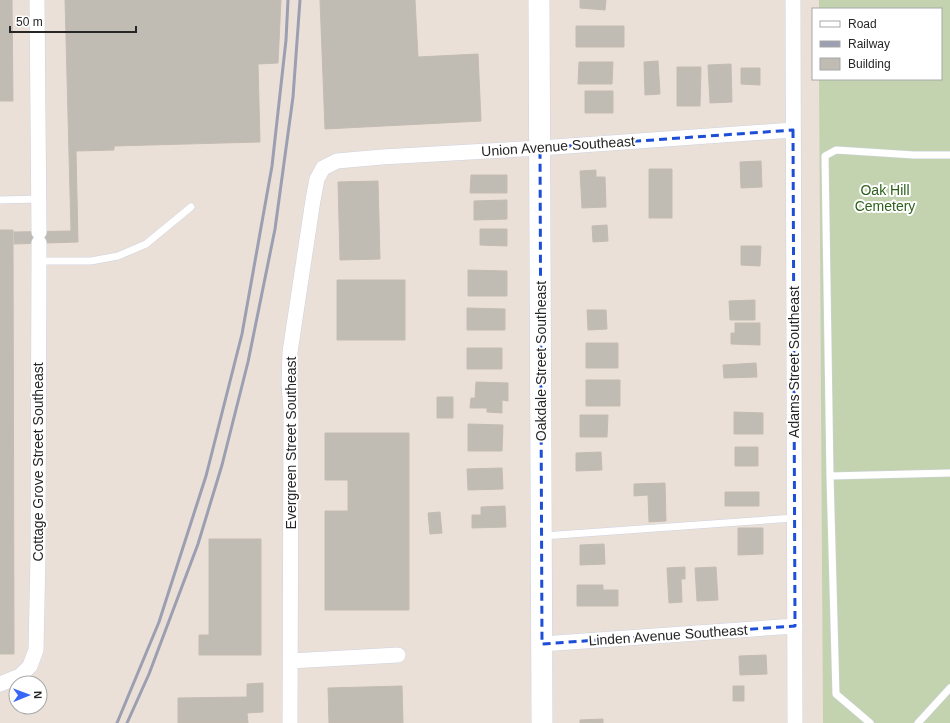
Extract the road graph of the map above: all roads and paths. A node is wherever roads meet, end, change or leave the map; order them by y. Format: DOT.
graph roads {
  1 [pos="37,0"];
  2 [pos="539,0"];
  3 [pos="793,0"];
  4 [pos="793,130"];
  5 [pos="540,148"];
  6 [pos="950,155"];
  7 [pos="323,168"];
  8 [pos="39,199"];
  9 [pos="0,200"];
  10 [pos="191,207"];
  11 [pos="39,261"];
  12 [pos="950,473"];
  13 [pos="830,476"];
  14 [pos="794,518"];
  15 [pos="541,536"];
  16 [pos="795,626"];
  17 [pos="542,644"];
  18 [pos="398,654"];
  19 [pos="290,661"];
  20 [pos="0,684"];
  21 [pos="950,688"];
  22 [pos="290,723"];
  23 [pos="542,723"];
  24 [pos="795,723"];
  25 [pos="870,723"];
  26 [pos="918,723"];
  1 -- 8 [label="street, Cottage Grove Street Southeast"];
  2 -- 5 [label="street, Oakdale Street Southeast"];
  3 -- 4 [label="street, Adams Street Southeast"];
  4 -- 5 [label="street, Union Avenue Southeast"];
  4 -- 14 [label="street, Adams Street Southeast"];
  5 -- 7 [label="street, Union Avenue Southeast"];
  5 -- 15 [label="street, Oakdale Street Southeast"];
  6 -- 13 [label="lane"];
  7 -- 19 [label="street, Evergreen Street Southeast"];
  8 -- 9 [label="lane"];
  8 -- 11 [label="street, Cottage Grove Street Southeast"];
  10 -- 11 [label="lane"];
  11 -- 20 [label="street, Cottage Grove Street Southeast"];
  12 -- 13 [label="lane"];
  13 -- 25 [label="lane"];
  14 -- 15 [label="lane"];
  14 -- 16 [label="street, Adams Street Southeast"];
  15 -- 17 [label="street, Oakdale Street Southeast"];
  16 -- 17 [label="street, Linden Avenue Southeast"];
  16 -- 24 [label="street, Adams Street Southeast"];
  17 -- 23 [label="street, Oakdale Street Southeast"];
  18 -- 19 [label="street"];
  19 -- 22 [label="street, Evergreen Street Southeast"];
  21 -- 26 [label="lane"];
}
